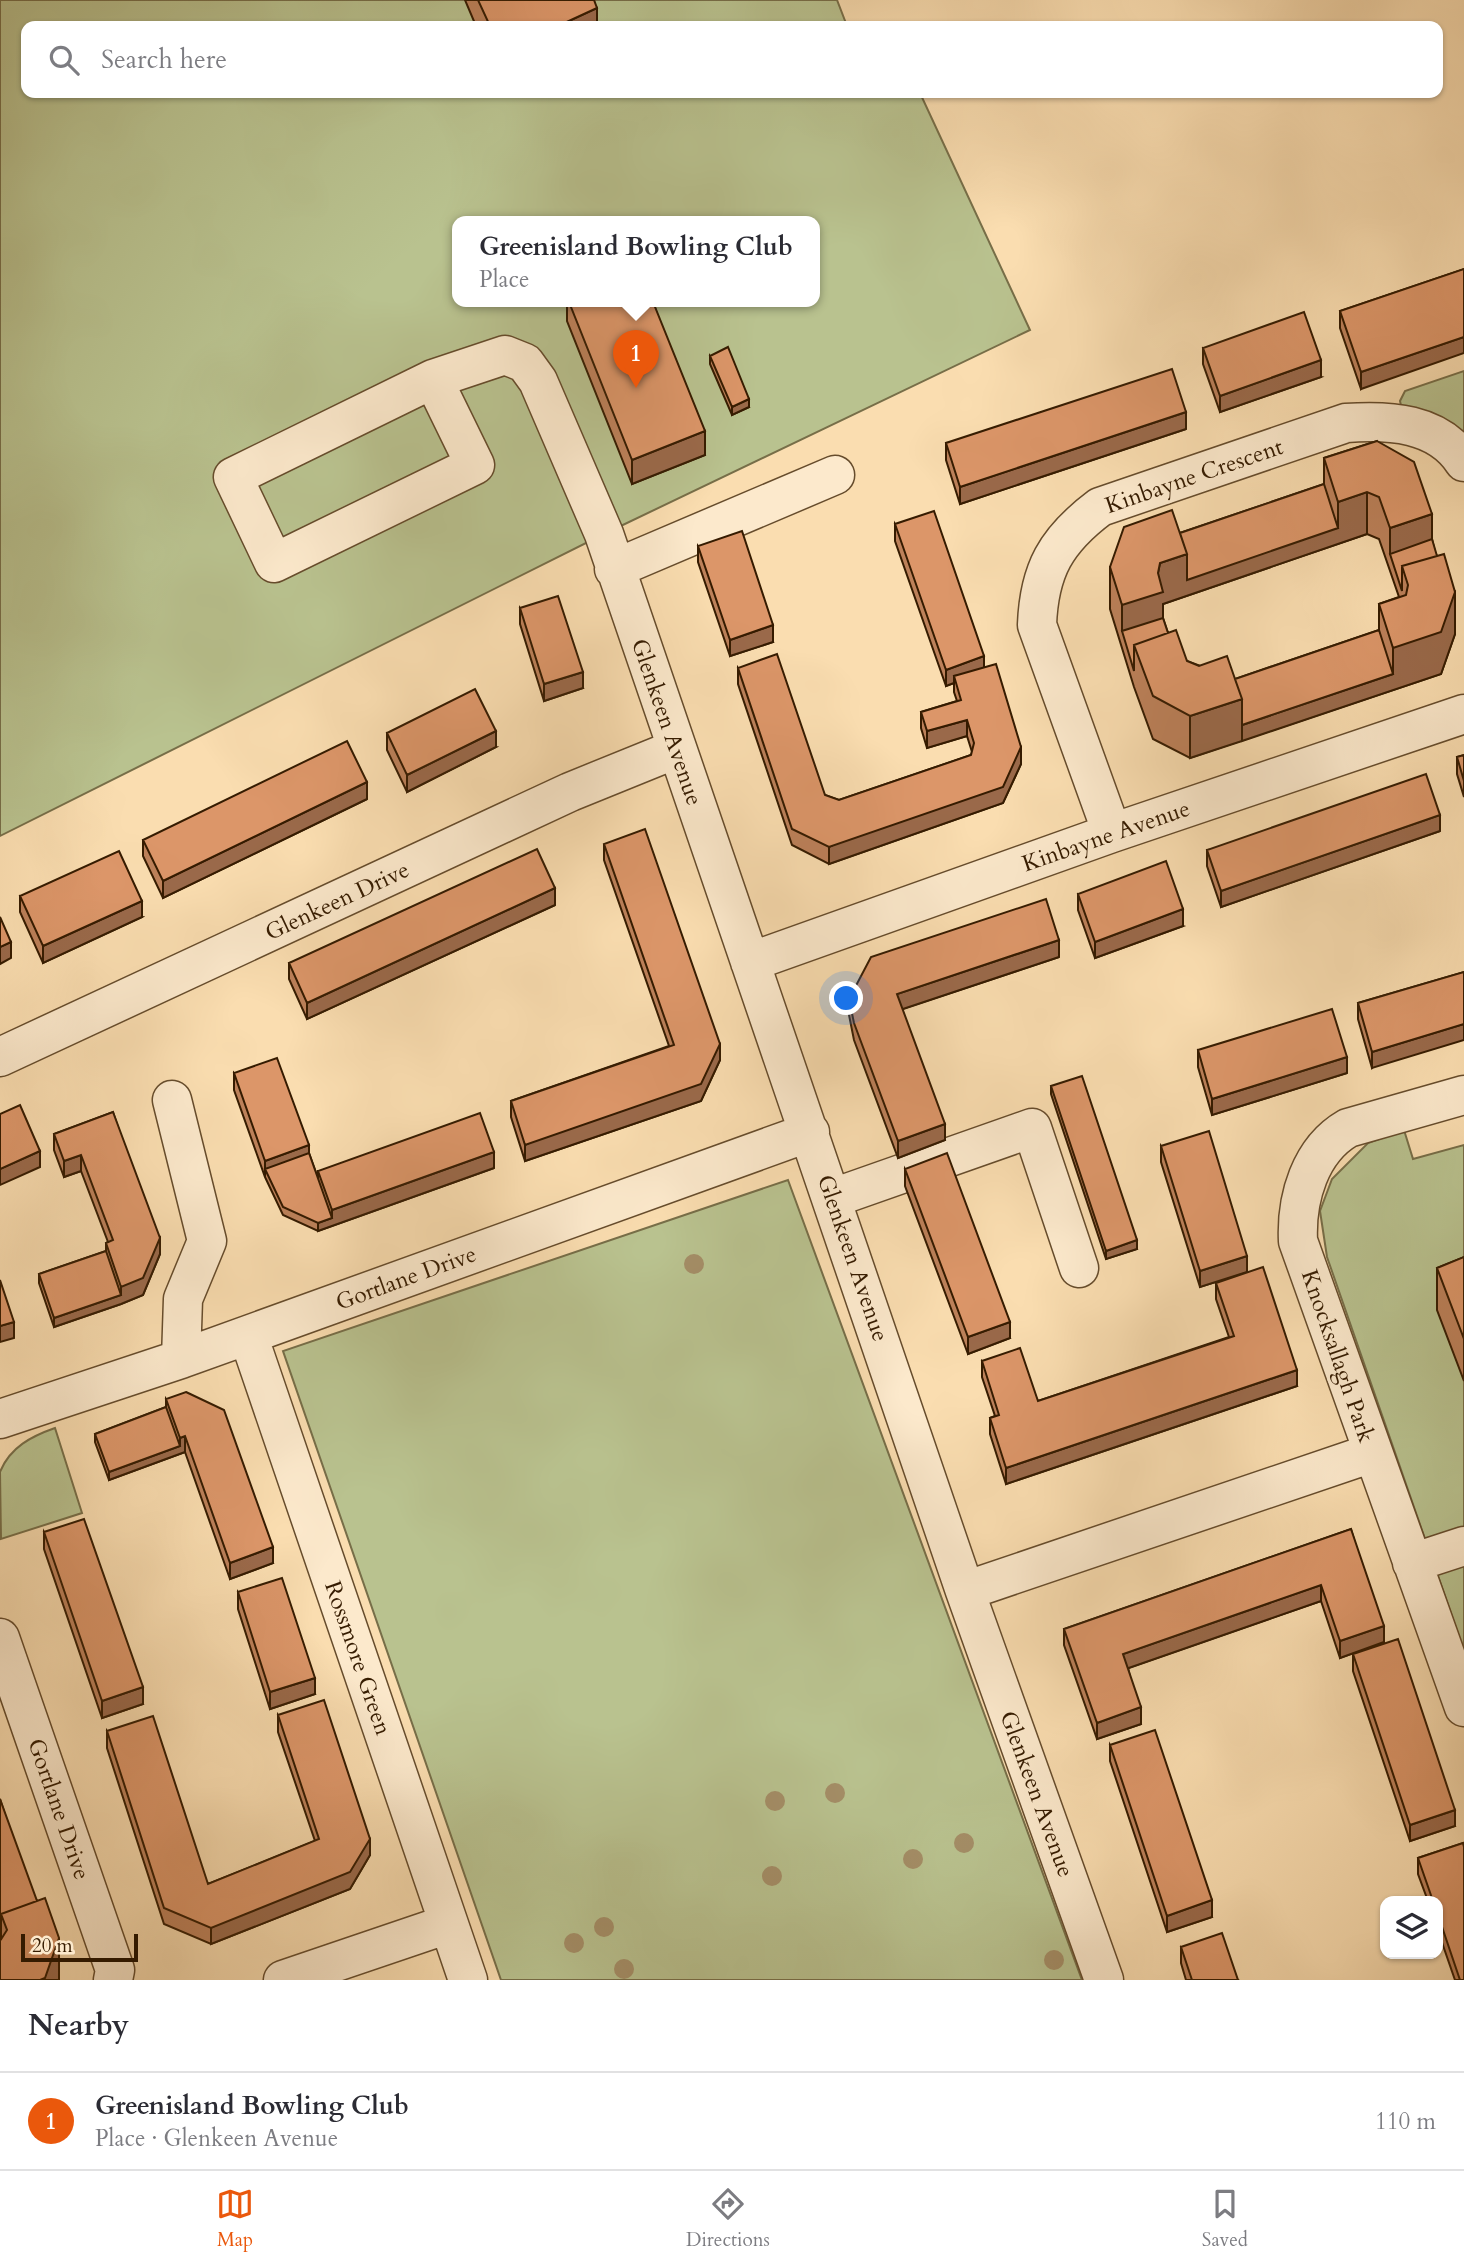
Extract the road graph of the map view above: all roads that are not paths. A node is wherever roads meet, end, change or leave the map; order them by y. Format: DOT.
graph roads {
  1 [pos="433,379"];
  2 [pos="1464,462"];
  3 [pos="835,475"];
  4 [pos="609,552"];
  5 [pos="1464,715"];
  6 [pos="676,749"];
  7 [pos="1112,832"];
  8 [pos="750,962"];
  9 [pos="0,1057"];
  10 [pos="1464,1095"];
  11 [pos="172,1100"];
  12 [pos="810,1132"];
  13 [pos="833,1198"];
  14 [pos="1079,1268"];
  15 [pos="248,1335"];
  16 [pos="181,1359"];
  17 [pos="0,1419"];
  18 [pos="1372,1453"];
  19 [pos="1464,1546"];
  20 [pos="1412,1563"];
  21 [pos="965,1591"];
  22 [pos="0,1638"];
  23 [pos="1464,1707"];
  24 [pos="448,1924"];
  25 [pos="113,1980"];
  26 [pos="283,1980"];
  27 [pos="468,1980"];
  28 [pos="1104,1980"];
  1 -- 1 [label="street, Glenkeen Avenue"];
  1 -- 4 [label="street, Glenkeen Avenue"];
  2 -- 7 [label="street, Kinbayne Crescent"];
  3 -- 4 [label="street"];
  4 -- 6 [label="street, Glenkeen Avenue"];
  5 -- 7 [label="street, Kinbayne Avenue"];
  6 -- 8 [label="street, Glenkeen Avenue"];
  6 -- 9 [label="street, Glenkeen Drive"];
  7 -- 8 [label="street, Kinbayne Avenue"];
  8 -- 12 [label="street, Glenkeen Avenue"];
  10 -- 18 [label="street, Knocksallagh Park"];
  11 -- 16 [label="street"];
  12 -- 13 [label="street, Glenkeen Avenue"];
  12 -- 15 [label="street, Gortlane Drive"];
  13 -- 14 [label="street"];
  13 -- 21 [label="street, Glenkeen Avenue"];
  15 -- 16 [label="street, Gortlane Drive"];
  15 -- 24 [label="street, Rossmore Green"];
  16 -- 17 [label="street, Gortlane Drive"];
  18 -- 20 [label="street, Knocksallagh Park"];
  18 -- 21 [label="street"];
  19 -- 20 [label="street"];
  20 -- 23 [label="street, Knocksallagh Park"];
  21 -- 28 [label="street, Glenkeen Avenue"];
  22 -- 25 [label="street, Gortlane Drive"];
  24 -- 26 [label="street"];
  24 -- 27 [label="street, Rossmore Green"];
}
